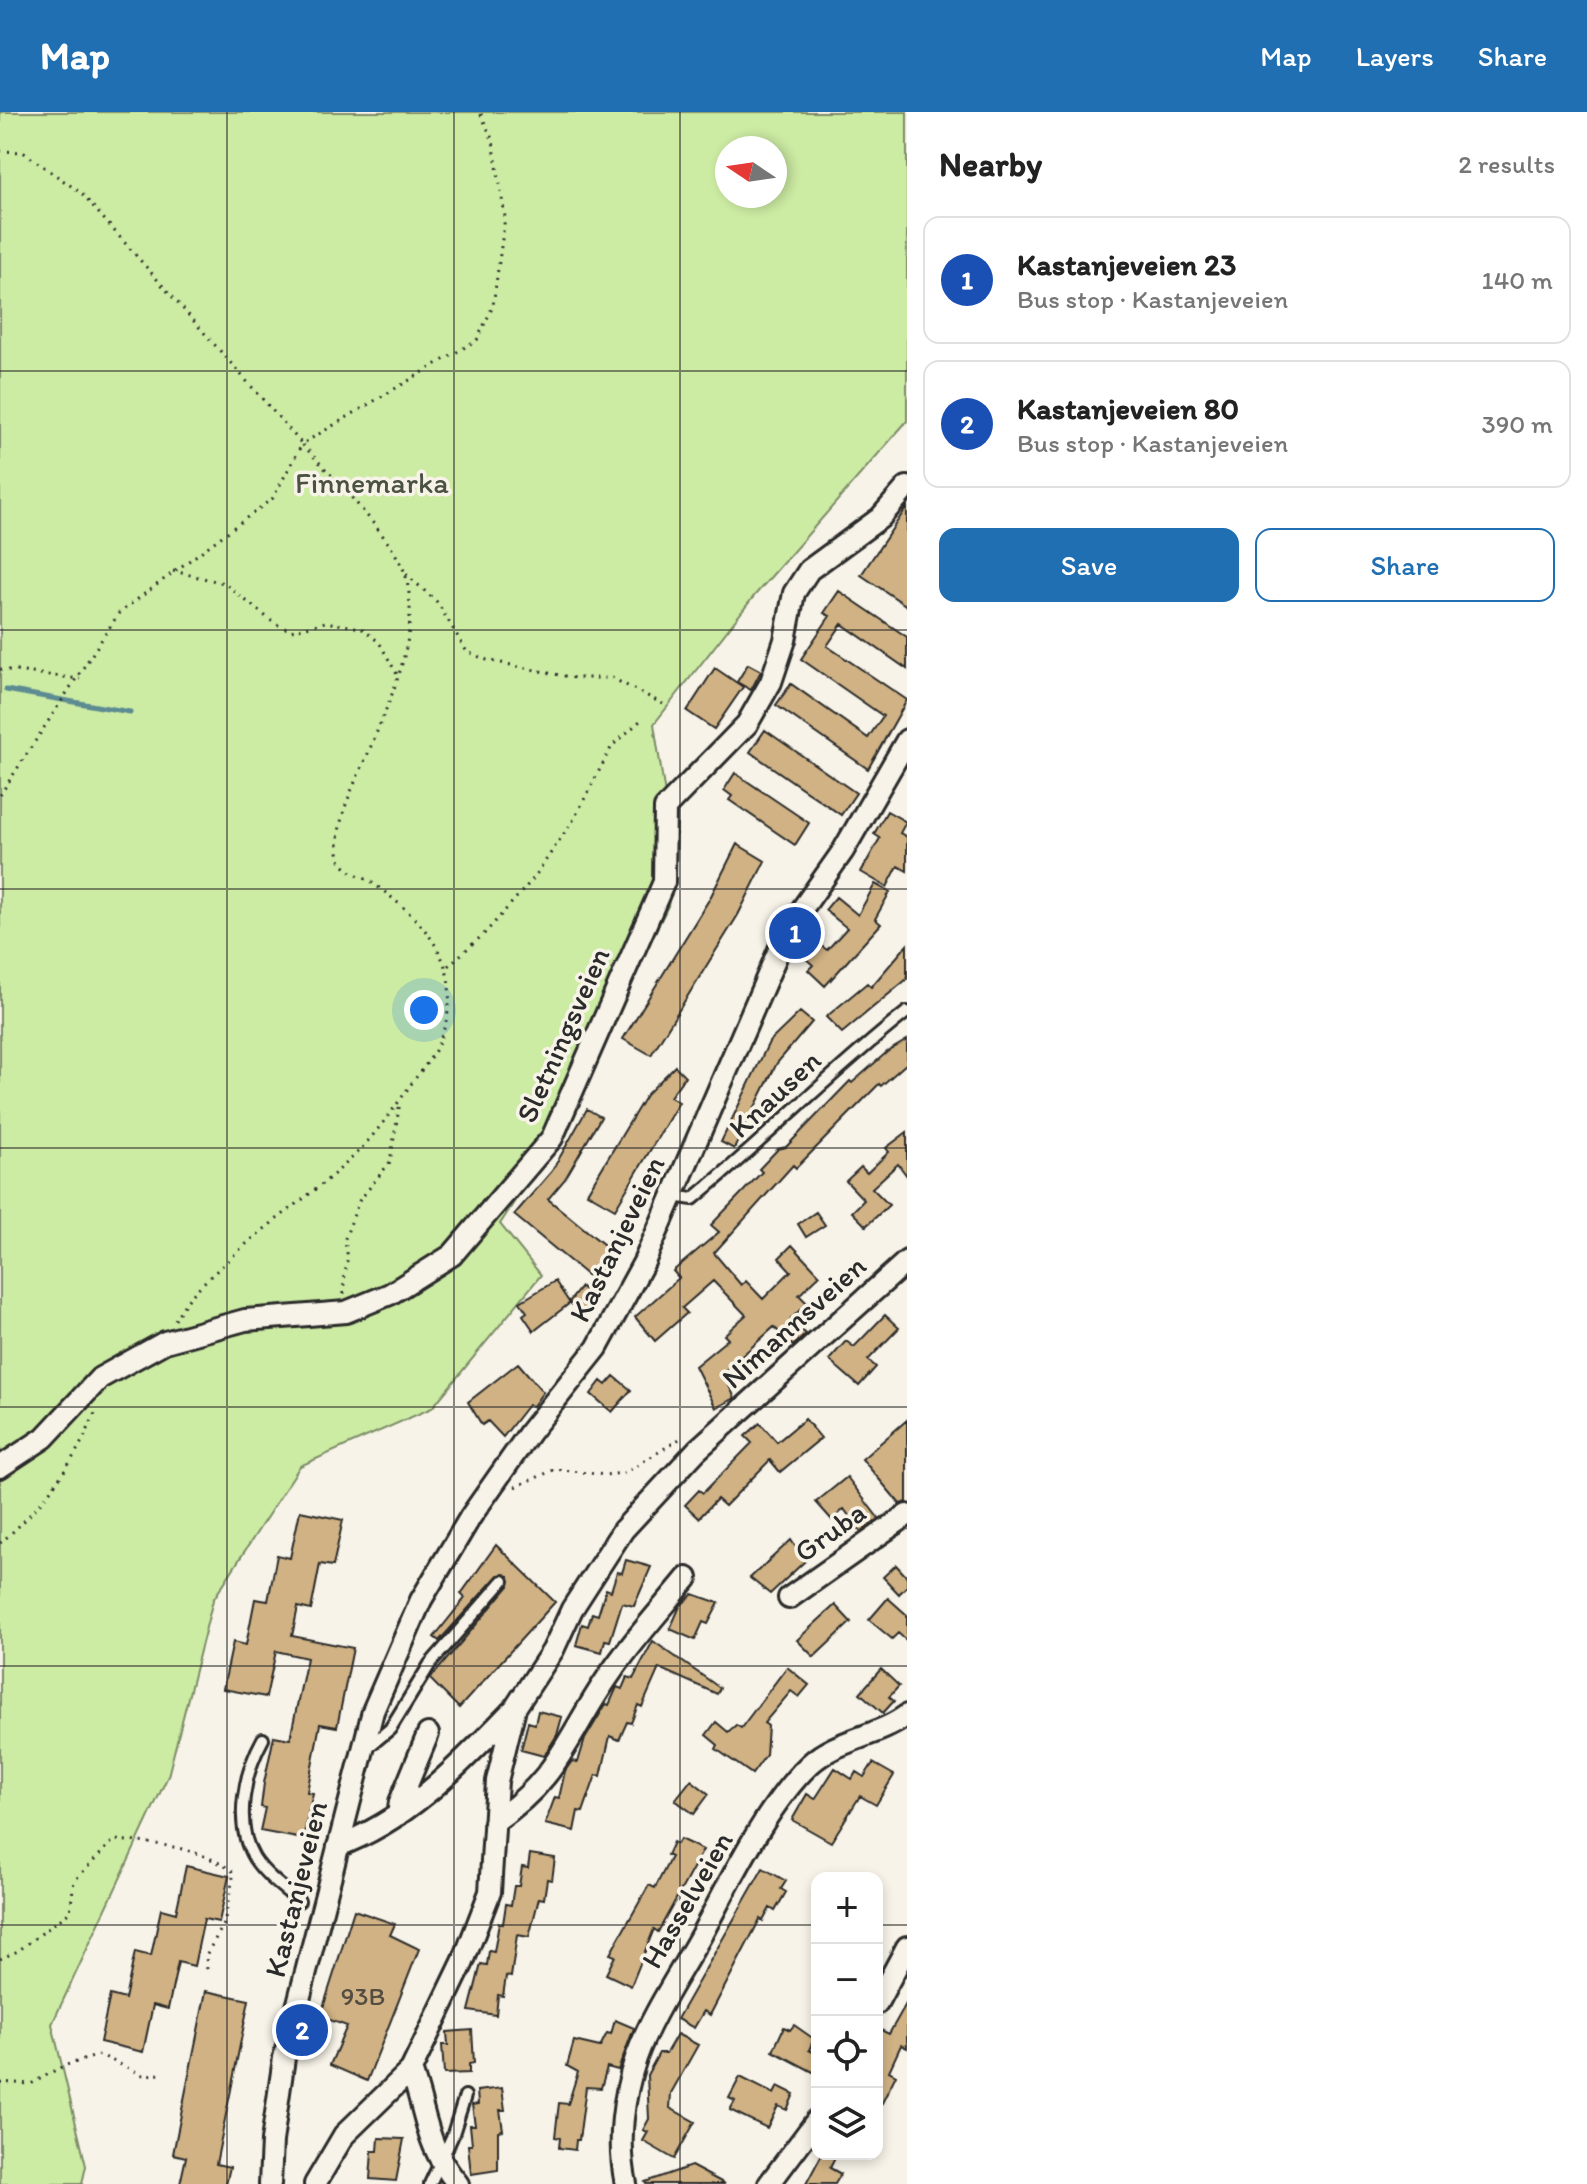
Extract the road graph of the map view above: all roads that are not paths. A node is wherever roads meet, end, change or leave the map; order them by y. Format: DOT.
graph roads {
  1 [pos="907,487"];
  2 [pos="907,740"];
  3 [pos="907,1012"];
  4 [pos="673,1196"];
  5 [pos="907,1261"];
  6 [pos="0,1467"];
  7 [pos="907,1515"];
  8 [pos="687,1578"];
  9 [pos="503,1581"];
  10 [pos="789,1598"];
  11 [pos="515,1708"];
  12 [pos="907,1715"];
  13 [pos="428,1734"];
  14 [pos="263,1739"];
  15 [pos="362,1752"];
  16 [pos="398,1815"];
  17 [pos="494,1822"];
  18 [pos="338,1846"];
  19 [pos="299,1901"];
  20 [pos="907,1947"];
  21 [pos="883,1992"];
  22 [pos="411,2070"];
  23 [pos="465,2096"];
  24 [pos="811,2128"];
  25 [pos="441,2164"];
  26 [pos="270,2184"];
  27 [pos="315,2184"];
  28 [pos="430,2184"];
  29 [pos="458,2184"];
  30 [pos="626,2184"];
  31 [pos="769,2184"];
  1 -- 6 [label="street, Sletningsveien"];
  2 -- 4 [label="street, Kastanjeveien"];
  3 -- 4 [label="lane, Knausen"];
  4 -- 15 [label="street, Kastanjeveien"];
  5 -- 11 [label="street, Nimannsveien"];
  7 -- 10 [label="street, Gruba"];
  8 -- 17 [label="street"];
  9 -- 15 [label="lane"];
  11 -- 16 [label="street"];
  11 -- 17 [label="street"];
  12 -- 30 [label="street, Hasselveien"];
  13 -- 16 [label="street"];
  14 -- 19 [label="lane"];
  15 -- 18 [label="street, Kastanjeveien"];
  16 -- 18 [label="street"];
  17 -- 22 [label="street"];
  18 -- 26 [label="street, Kastanjeveien"];
  20 -- 21 [label="street"];
  22 -- 25 [label="street"];
  22 -- 27 [label="street"];
  23 -- 25 [label="lane"];
  24 -- 31 [label="street"];
  25 -- 28 [label="lane"];
  25 -- 29 [label="street"];
}
